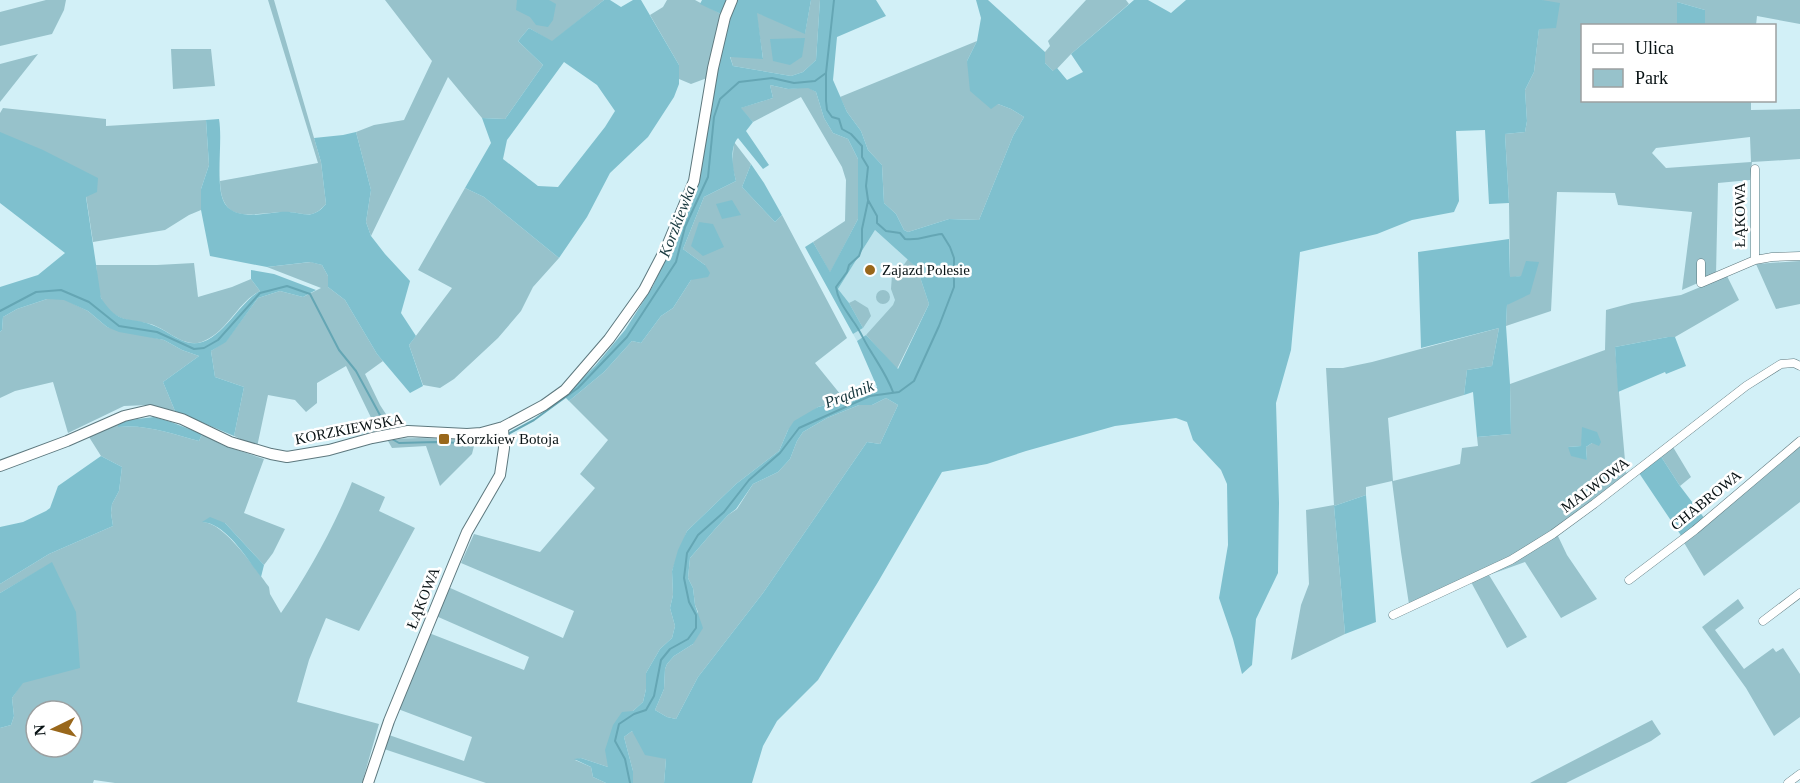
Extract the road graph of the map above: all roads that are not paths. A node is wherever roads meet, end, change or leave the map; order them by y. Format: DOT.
graph roads {
  1 [pos="732,0"];
  2 [pos="1755,169"];
  3 [pos="1800,256"];
  4 [pos="1755,260"];
  5 [pos="1701,263"];
  6 [pos="1800,366"];
  7 [pos="503,427"];
  8 [pos="1800,441"];
  9 [pos="0,466"];
  10 [pos="1629,580"];
  11 [pos="1800,593"];
  12 [pos="1393,615"];
  13 [pos="1763,621"];
  14 [pos="1800,774"];
  15 [pos="368,783"];
  16 [pos="1788,783"];
  1 -- 7 [label="street, KORZKIEWSKA"];
  2 -- 4 [label="street, ŁĄKOWA"];
  3 -- 4 [label="street, ŁĄKOWA"];
  4 -- 5 [label="street, ŁĄKOWA"];
  6 -- 12 [label="street, MALWOWA"];
  7 -- 9 [label="street, KORZKIEWSKA"];
  7 -- 15 [label="street, ŁĄKOWA"];
  8 -- 10 [label="street, CHABROWA"];
  11 -- 13 [label="street"];
  14 -- 16 [label="street"];
}
